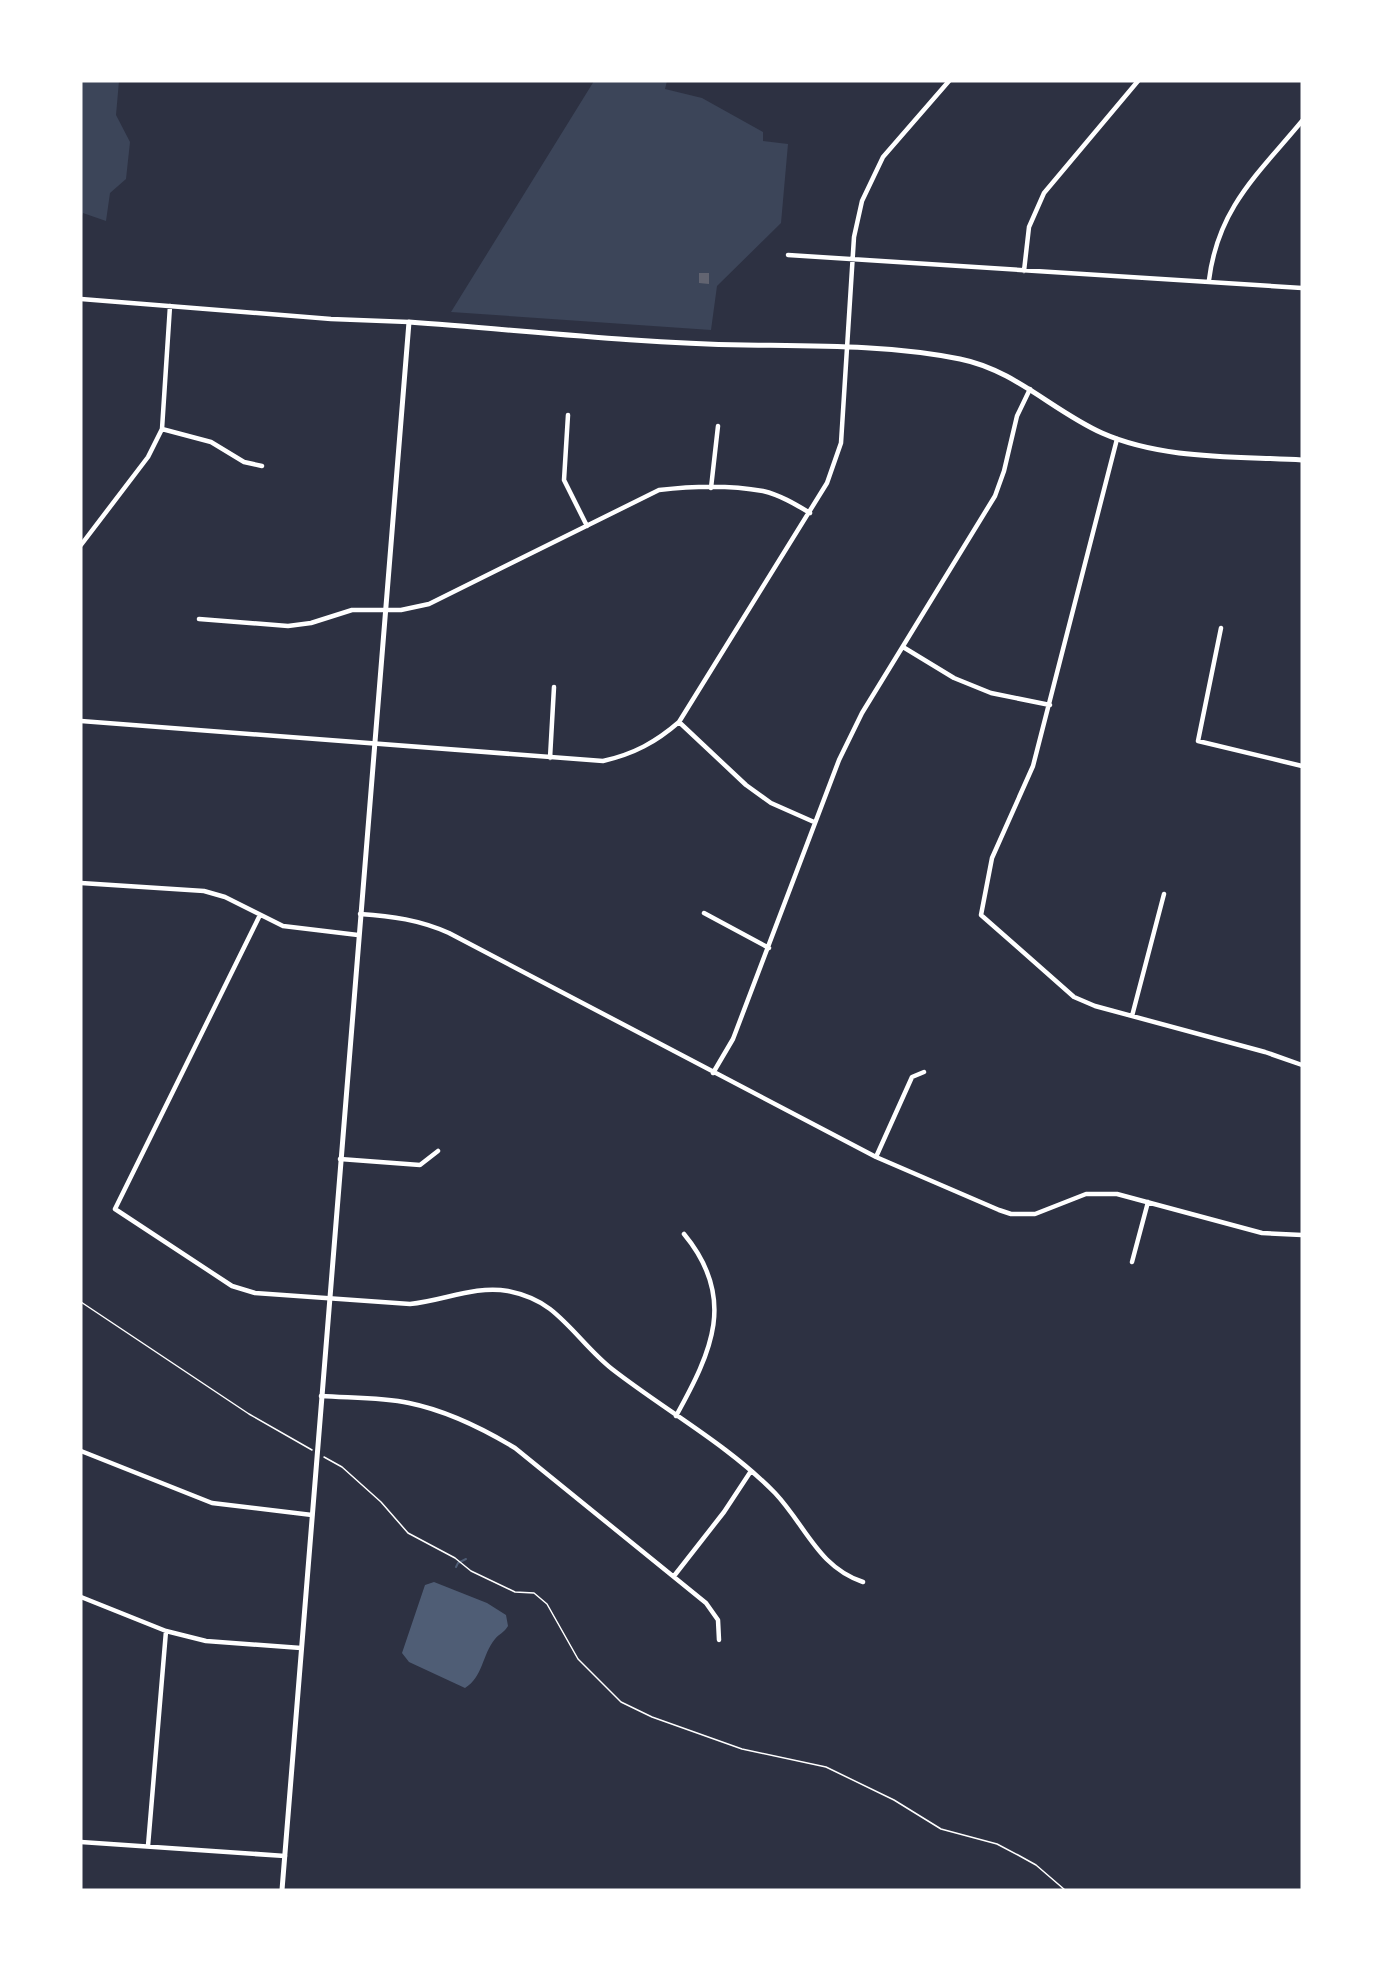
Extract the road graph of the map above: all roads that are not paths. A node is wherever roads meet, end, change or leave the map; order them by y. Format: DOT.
graph roads {
  1 [pos="948,81"];
  2 [pos="1138,81"];
  3 [pos="1302,121"];
  4 [pos="788,255"];
  5 [pos="852,260"];
  6 [pos="1024,271"];
  7 [pos="1209,280"];
  8 [pos="1302,288"];
  9 [pos="81,299"];
  10 [pos="171,306"];
  11 [pos="409,322"];
  12 [pos="847,348"];
  13 [pos="1030,388"];
  14 [pos="568,415"];
  15 [pos="718,426"];
  16 [pos="162,429"];
  17 [pos="1117,439"];
  18 [pos="1302,460"];
  19 [pos="262,466"];
  20 [pos="711,488"];
  21 [pos="810,513"];
  22 [pos="587,526"];
  23 [pos="81,545"];
  24 [pos="387,610"];
  25 [pos="199,619"];
  26 [pos="1221,628"];
  27 [pos="903,647"];
  28 [pos="554,687"];
  29 [pos="1050,705"];
  30 [pos="81,721"];
  31 [pos="679,722"];
  32 [pos="376,744"];
  33 [pos="550,758"];
  34 [pos="1302,766"];
  35 [pos="814,822"];
  36 [pos="81,883"];
  37 [pos="1164,894"];
  38 [pos="704,913"];
  39 [pos="360,914"];
  40 [pos="260,915"];
  41 [pos="358,935"];
  42 [pos="769,948"];
  43 [pos="1132,1016"];
  44 [pos="1302,1065"];
  45 [pos="924,1072"];
  46 [pos="713,1073"];
  47 [pos="438,1151"];
  48 [pos="876,1156"];
  49 [pos="340,1159"];
  50 [pos="1148,1202"];
  51 [pos="684,1234"];
  52 [pos="1302,1235"];
  53 [pos="1132,1262"];
  54 [pos="329,1299"];
  55 [pos="321,1396"];
  56 [pos="676,1416"];
  57 [pos="81,1451"];
  58 [pos="751,1471"];
  59 [pos="312,1515"];
  60 [pos="674,1576"];
  61 [pos="863,1582"];
  62 [pos="81,1597"];
  63 [pos="166,1631"];
  64 [pos="719,1640"];
  65 [pos="301,1647"];
  66 [pos="81,1842"];
  67 [pos="148,1846"];
  68 [pos="285,1856"];
  69 [pos="282,1890"];
  1 -- 5 [label="street"];
  2 -- 6 [label="street"];
  3 -- 7 [label="street"];
  4 -- 5 [label="street"];
  5 -- 6 [label="street"];
  5 -- 12 [label="street"];
  6 -- 7 [label="street"];
  7 -- 8 [label="street"];
  9 -- 10 [label="street"];
  10 -- 11 [label="street"];
  10 -- 16 [label="street"];
  11 -- 12 [label="street"];
  11 -- 24 [label="street"];
  12 -- 13 [label="street"];
  12 -- 21 [label="street"];
  13 -- 17 [label="street"];
  13 -- 27 [label="street"];
  14 -- 22 [label="street"];
  15 -- 20 [label="street"];
  16 -- 19 [label="street"];
  16 -- 23 [label="street"];
  17 -- 18 [label="street"];
  17 -- 29 [label="street"];
  20 -- 21 [label="street"];
  20 -- 22 [label="street"];
  21 -- 31 [label="street"];
  22 -- 24 [label="street"];
  24 -- 25 [label="street"];
  24 -- 32 [label="street"];
  26 -- 34 [label="street"];
  27 -- 29 [label="street"];
  27 -- 35 [label="street"];
  28 -- 33 [label="street"];
  29 -- 43 [label="street"];
  30 -- 32 [label="street"];
  31 -- 33 [label="street"];
  31 -- 35 [label="street"];
  32 -- 33 [label="street"];
  32 -- 39 [label="street"];
  35 -- 42 [label="street"];
  36 -- 40 [label="street"];
  37 -- 43 [label="street"];
  38 -- 42 [label="street"];
  39 -- 41 [label="street"];
  39 -- 46 [label="street"];
  40 -- 41 [label="street"];
  40 -- 54 [label="street"];
  41 -- 49 [label="street"];
  42 -- 46 [label="street"];
  43 -- 44 [label="street"];
  45 -- 48 [label="street"];
  46 -- 48 [label="street"];
  47 -- 49 [label="street"];
  48 -- 50 [label="street"];
  49 -- 54 [label="street"];
  50 -- 52 [label="street"];
  50 -- 53 [label="street"];
  51 -- 56 [label="street"];
  54 -- 55 [label="street"];
  54 -- 56 [label="street"];
  55 -- 59 [label="street"];
  55 -- 60 [label="street"];
  56 -- 58 [label="street"];
  57 -- 59 [label="street"];
  58 -- 60 [label="street"];
  58 -- 61 [label="street"];
  59 -- 65 [label="street"];
  60 -- 64 [label="street"];
  62 -- 63 [label="street"];
  63 -- 65 [label="street"];
  63 -- 67 [label="street"];
  65 -- 68 [label="street"];
  66 -- 67 [label="street"];
  67 -- 68 [label="street"];
  68 -- 69 [label="street"];
}
